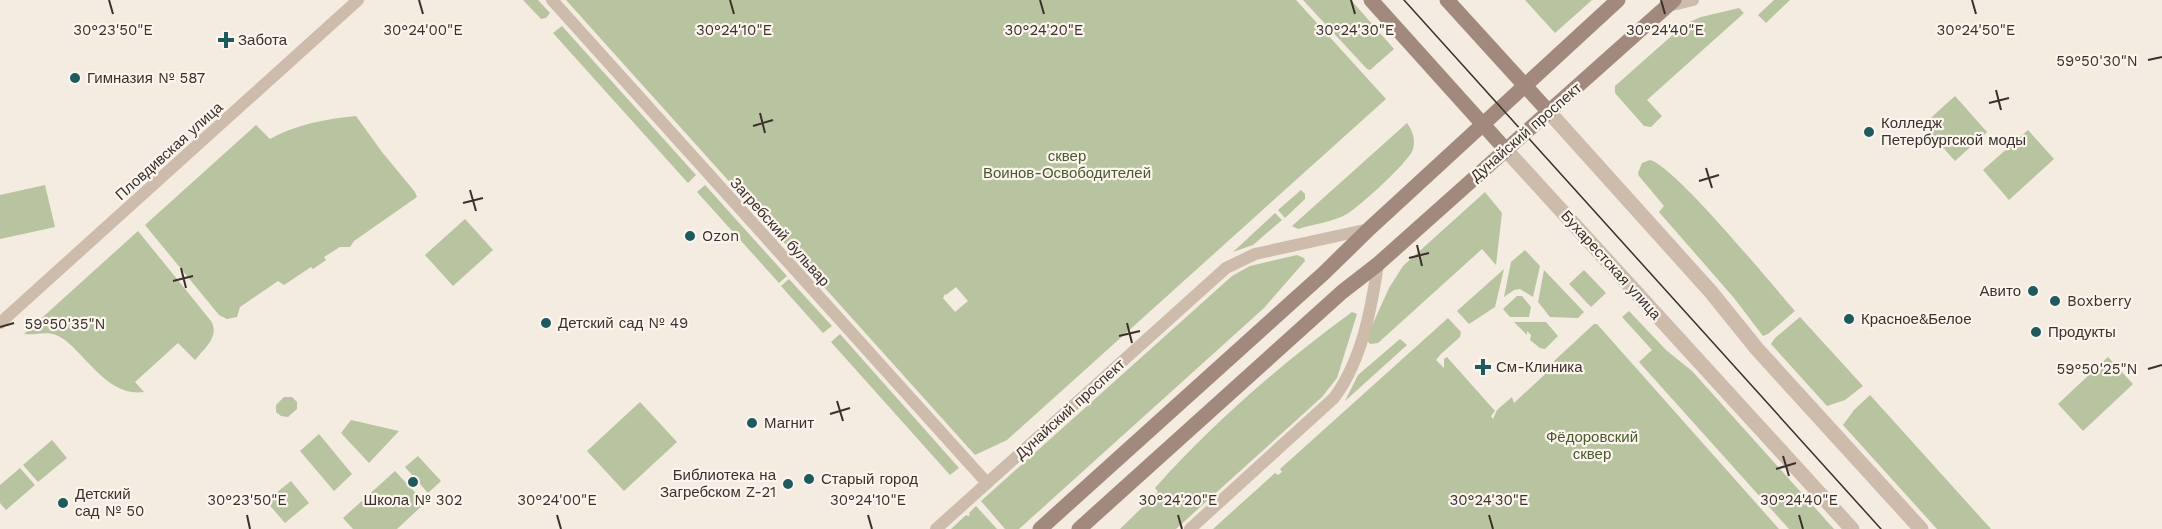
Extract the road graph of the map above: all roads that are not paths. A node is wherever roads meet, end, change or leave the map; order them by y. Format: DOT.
graph roads {
  1 [pos="358,0"];
  2 [pos="552,0"];
  3 [pos="1371,0"];
  4 [pos="1447,0"];
  5 [pos="1618,0"];
  6 [pos="1693,0"];
  7 [pos="1671,3"];
  8 [pos="1525,86"];
  9 [pos="1549,112"];
  10 [pos="1482,124"];
  11 [pos="1506,150"];
  12 [pos="1369,229"];
  13 [pos="1378,264"];
  14 [pos="0,323"];
  15 [pos="987,483"];
  16 [pos="936,529"];
  17 [pos="1040,529"];
  18 [pos="1079,529"];
  19 [pos="1190,529"];
  20 [pos="1852,529"];
  21 [pos="1921,529"];
  1 -- 14 [label="street, Пловдивская улица"];
  2 -- 15 [label="street, Загребский бульвар"];
  3 -- 10 [label="main road, Бухарестская улица"];
  4 -- 8 [label="main road"];
  5 -- 8 [label="main road"];
  6 -- 7 [label="street"];
  7 -- 9 [label="main road, Дунайский проспект"];
  8 -- 9 [label="main road"];
  8 -- 10 [label="main road"];
  9 -- 11 [label="main road, Дунайский проспект"];
  9 -- 21 [label="street"];
  10 -- 11 [label="main road, Бухарестская улица"];
  10 -- 12 [label="main road"];
  11 -- 13 [label="main road, Дунайский проспект"];
  11 -- 20 [label="street, Бухарестская улица"];
  12 -- 15 [label="street, Дунайский проспект"];
  12 -- 17 [label="main road"];
  13 -- 18 [label="main road, Дунайский проспект"];
  13 -- 19 [label="street"];
  15 -- 16 [label="street, Дунайский проспект"];
}
